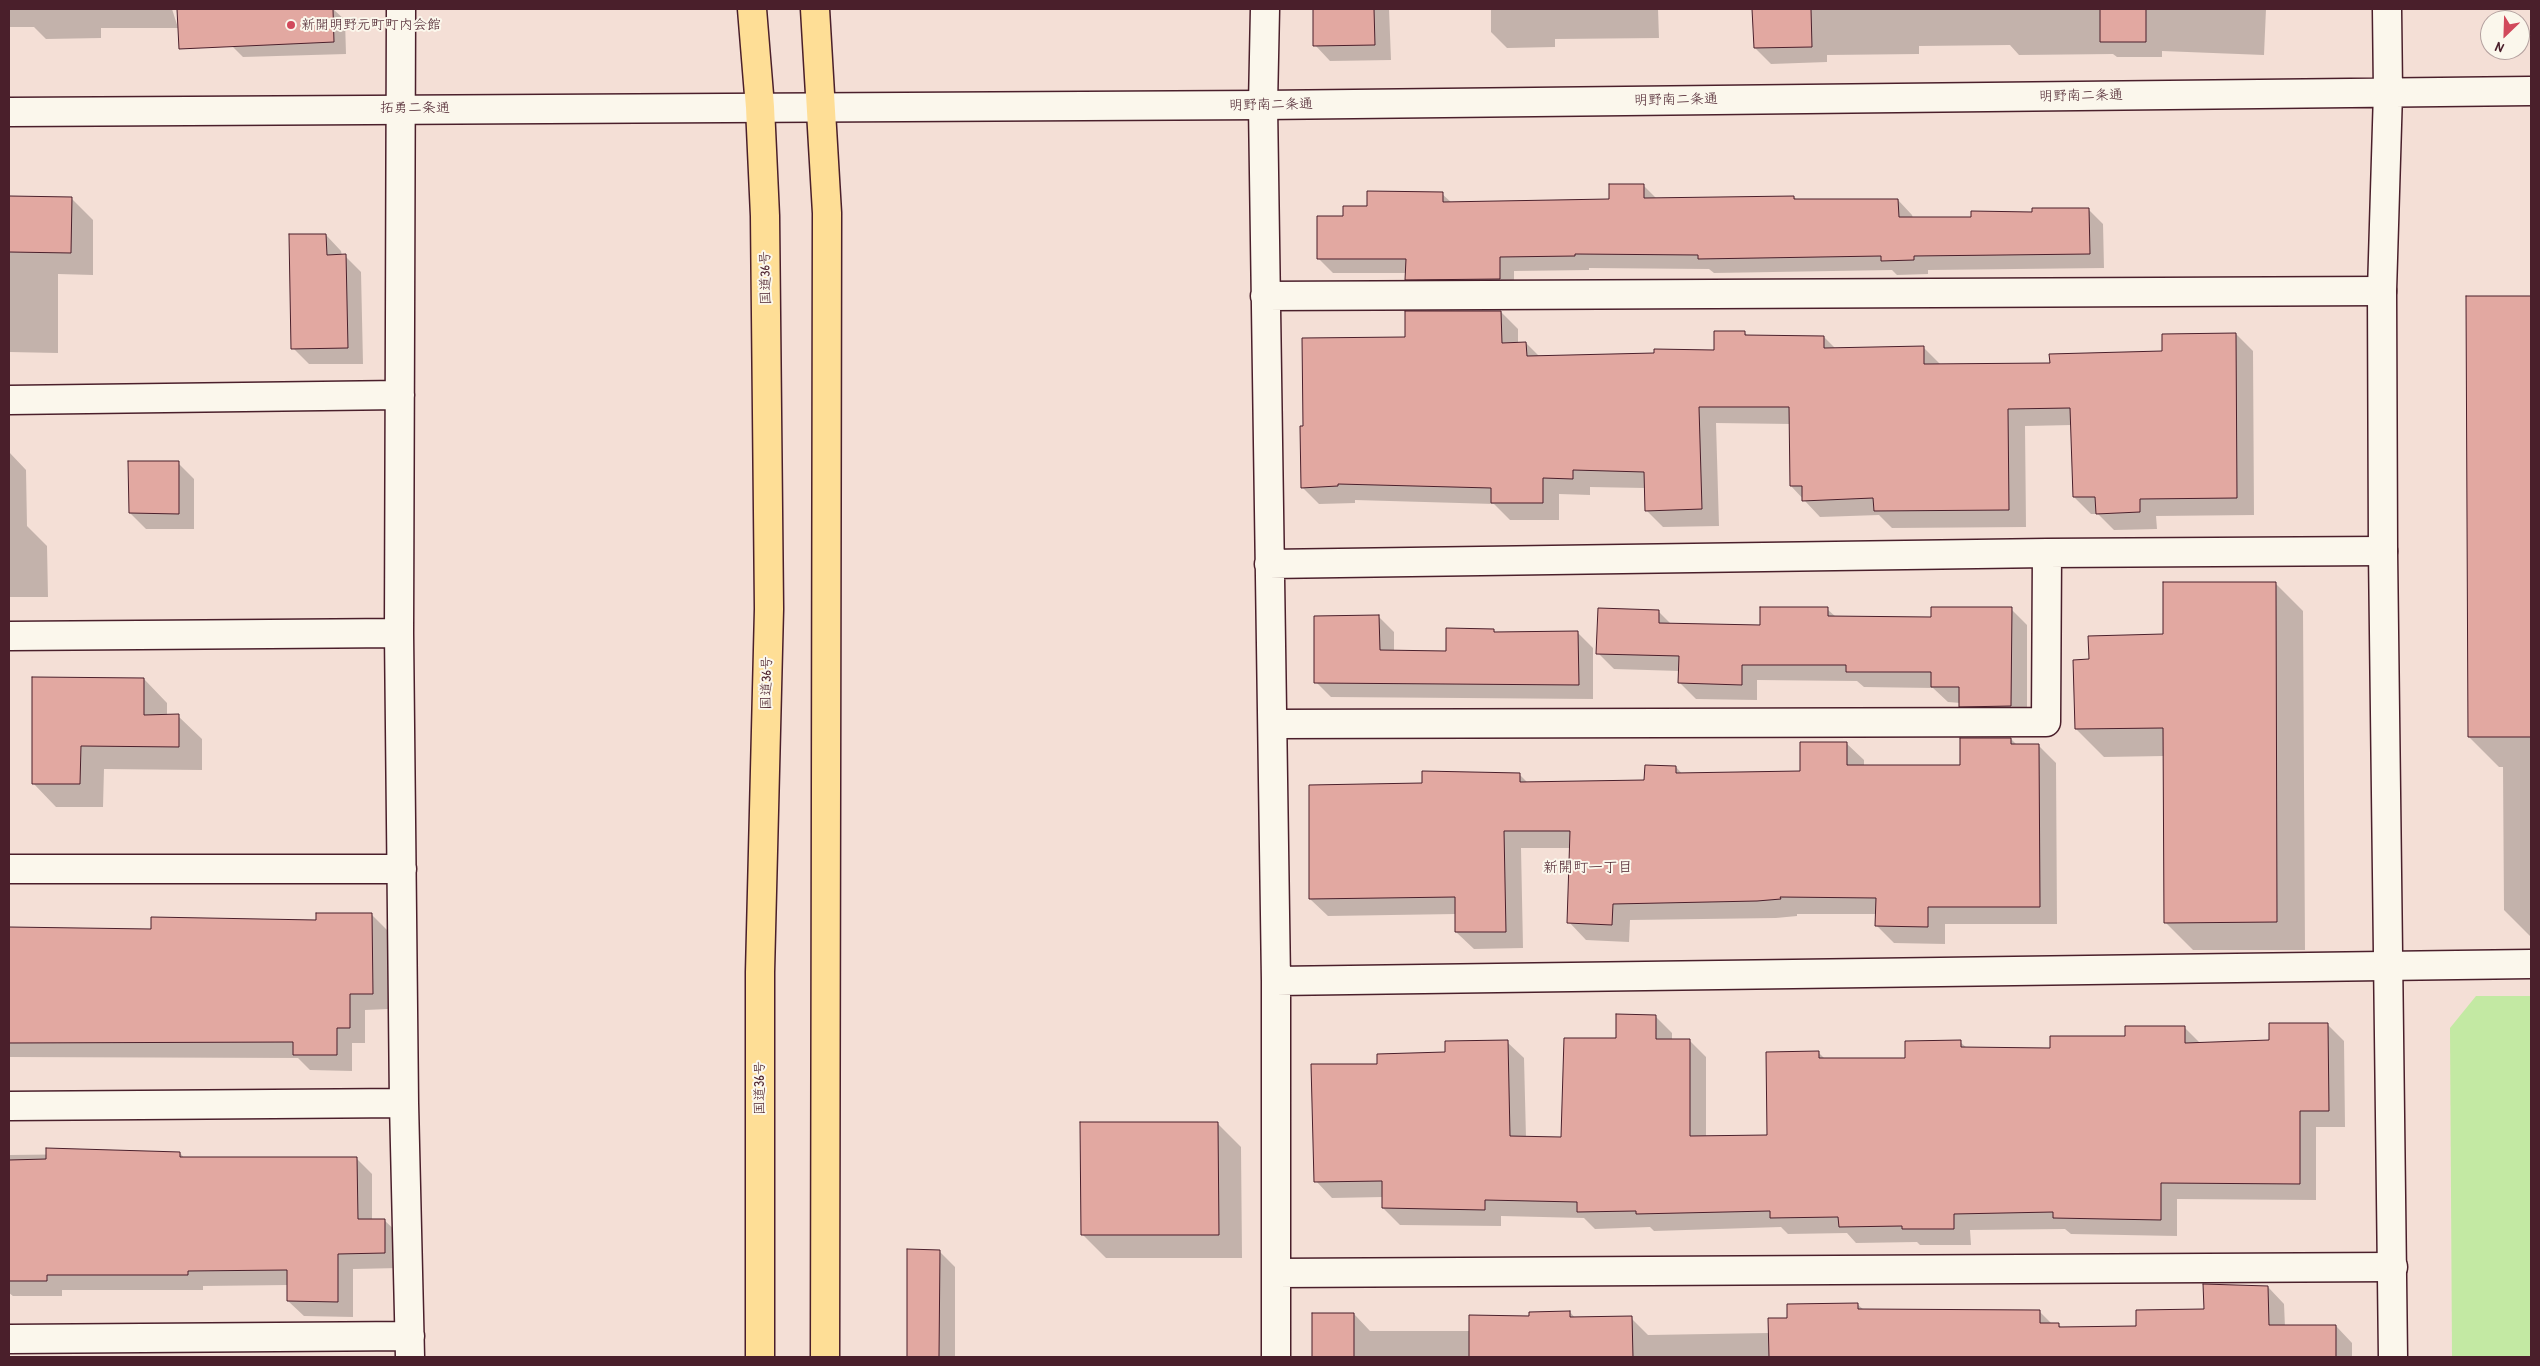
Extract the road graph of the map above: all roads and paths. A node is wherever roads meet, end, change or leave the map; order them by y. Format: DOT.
graph roads {
  1 [pos="401,9"];
  2 [pos="752,9"];
  3 [pos="814,9"];
  4 [pos="1265,9"];
  5 [pos="2387,9"];
  6 [pos="2531,91"];
  7 [pos="2388,92"];
  8 [pos="1263,105"];
  9 [pos="760,107"];
  10 [pos="401,108"];
  11 [pos="820,108"];
  12 [pos="9,112"];
  13 [pos="2382,291"];
  14 [pos="1265,296"];
  15 [pos="400,395"];
  16 [pos="9,400"];
  17 [pos="2383,551"];
  18 [pos="2047,553"];
  19 [pos="1269,564"];
  20 [pos="398,633"];
  21 [pos="9,636"];
  22 [pos="1273,724"];
  23 [pos="402,869"];
  24 [pos="9,870"];
  25 [pos="2531,964"];
  26 [pos="2387,965"];
  27 [pos="1276,981"];
  28 [pos="404,1103"];
  29 [pos="9,1106"];
  30 [pos="2393,1267"];
  31 [pos="1276,1273"];
  32 [pos="9,1339"];
  33 [pos="410,1346"];
  34 [pos="760,1357"];
  35 [pos="825,1357"];
  36 [pos="1276,1357"];
  37 [pos="2393,1357"];
  1 -- 10 [label="street"];
  2 -- 9 [label="highway, 国道36号"];
  3 -- 11 [label="highway"];
  4 -- 8 [label="street"];
  5 -- 7 [label="street"];
  6 -- 7 [label="street, 明野南二条通"];
  7 -- 8 [label="street, 明野南二条通"];
  7 -- 13 [label="street"];
  8 -- 11 [label="street, 明野南二条通"];
  8 -- 14 [label="street"];
  9 -- 10 [label="street, 拓勇二条通"];
  9 -- 11 [label="street, 拓勇二条通"];
  9 -- 34 [label="highway, 国道36号"];
  10 -- 12 [label="street, 拓勇二条通"];
  10 -- 15 [label="street"];
  11 -- 35 [label="highway"];
  13 -- 14 [label="street"];
  13 -- 17 [label="street"];
  14 -- 19 [label="street"];
  15 -- 16 [label="street"];
  15 -- 20 [label="street"];
  17 -- 18 [label="street"];
  17 -- 26 [label="street"];
  18 -- 19 [label="street"];
  18 -- 22 [label="street"];
  19 -- 22 [label="street"];
  20 -- 21 [label="street"];
  20 -- 23 [label="street"];
  22 -- 27 [label="street"];
  23 -- 24 [label="street"];
  23 -- 28 [label="street"];
  25 -- 26 [label="street"];
  26 -- 27 [label="street"];
  26 -- 30 [label="street"];
  27 -- 31 [label="street"];
  28 -- 29 [label="street"];
  28 -- 33 [label="street"];
  30 -- 31 [label="street"];
  30 -- 37 [label="street"];
  31 -- 36 [label="street"];
  32 -- 33 [label="street"];
}
